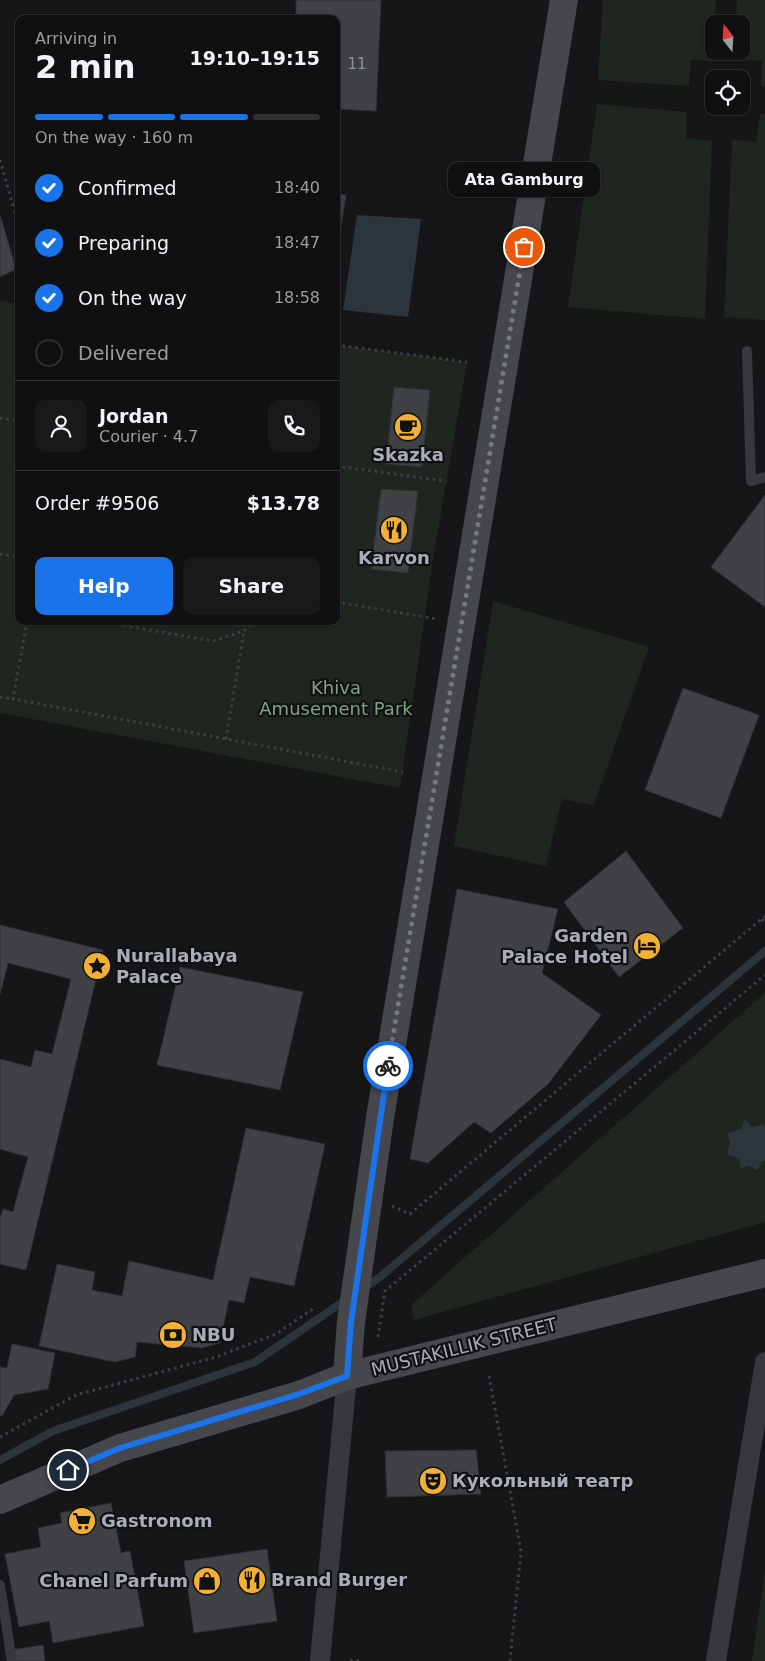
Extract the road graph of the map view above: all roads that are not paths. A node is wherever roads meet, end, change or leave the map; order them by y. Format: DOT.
graph roads {
  1 [pos="564,0"];
  2 [pos="747,351"];
  3 [pos="765,477"];
  4 [pos="765,1273"];
  5 [pos="765,1362"];
  6 [pos="347,1376"];
  7 [pos="0,1500"];
  8 [pos="0,1584"];
  9 [pos="12,1661"];
  10 [pos="320,1661"];
  11 [pos="716,1661"];
  1 -- 6 [label="main road"];
  2 -- 3 [label="lane"];
  4 -- 6 [label="main road, MUSTAKILLIK STREET"];
  5 -- 11 [label="street"];
  6 -- 7 [label="main road, MUSTAKILLIK STREET"];
  6 -- 10 [label="street"];
  8 -- 9 [label="lane"];
}
